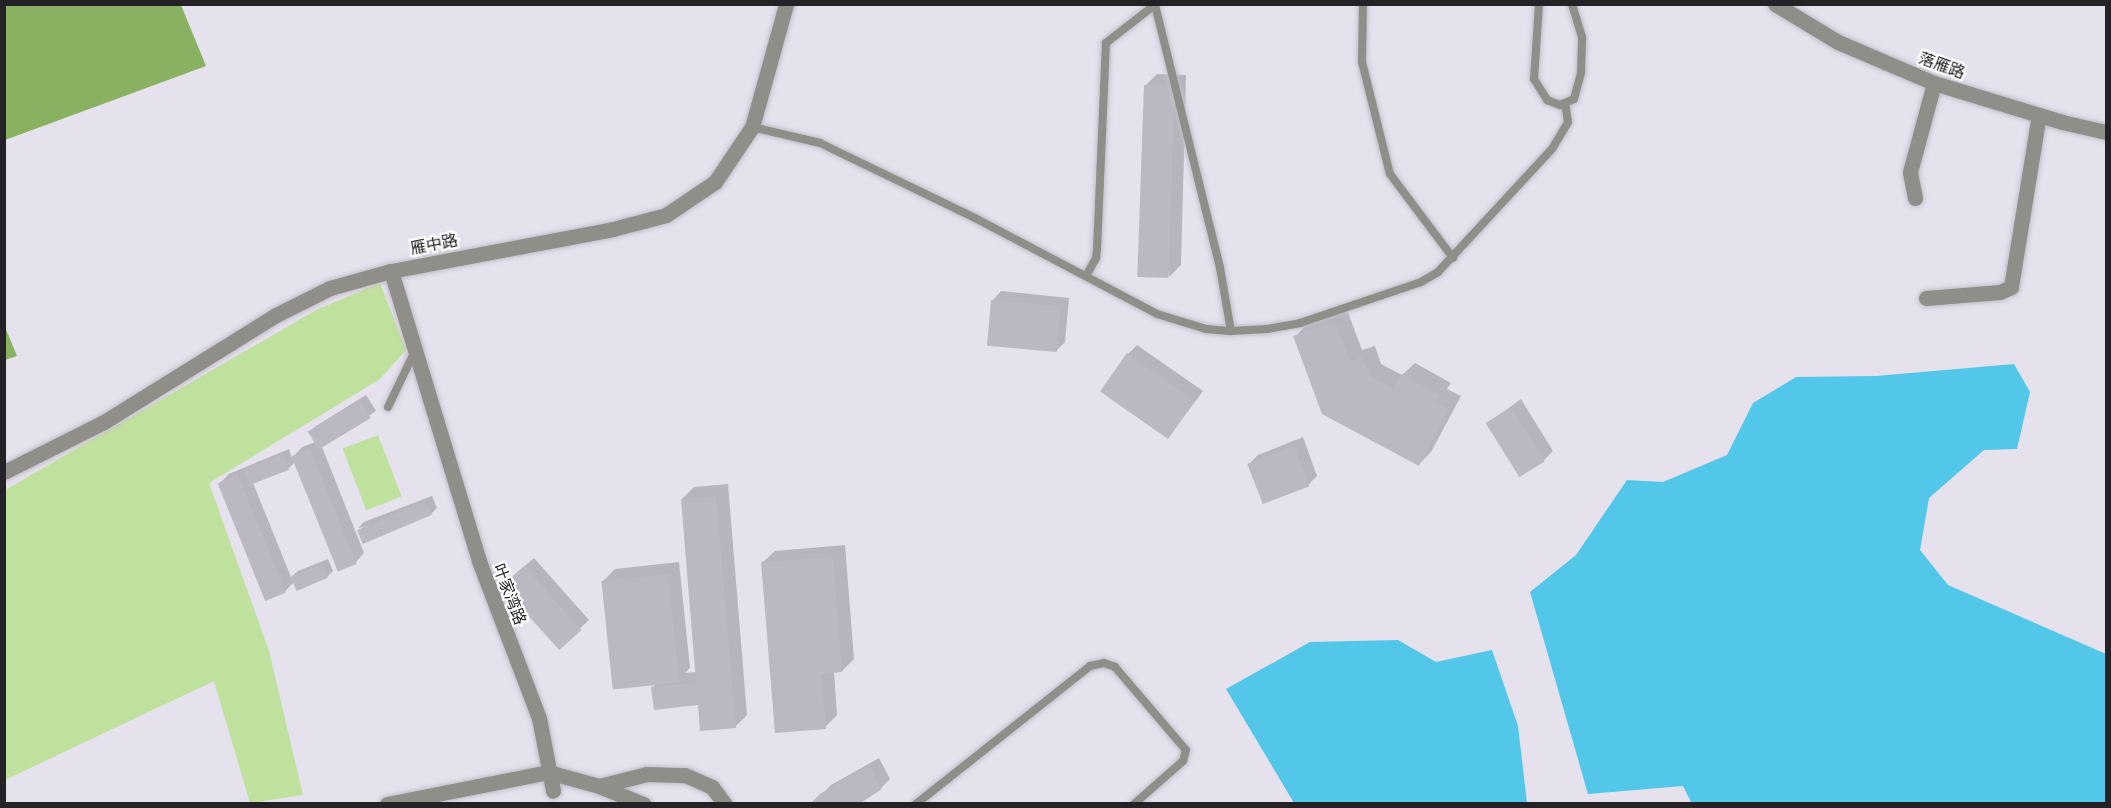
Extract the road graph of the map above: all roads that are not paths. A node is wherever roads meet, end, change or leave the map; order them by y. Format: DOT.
graph roads {
  1 [pos="786,4"];
  2 [pos="1364,4"];
  3 [pos="1539,4"];
  4 [pos="1572,4"];
  5 [pos="1775,4"];
  6 [pos="1156,5"];
  7 [pos="1934,83"];
  8 [pos="1565,104"];
  9 [pos="2039,115"];
  10 [pos="752,127"];
  11 [pos="2106,132"];
  12 [pos="1915,198"];
  13 [pos="1453,258"];
  14 [pos="391,271"];
  15 [pos="1086,276"];
  16 [pos="1926,298"];
  17 [pos="1231,331"];
  18 [pos="415,351"];
  19 [pos="387,407"];
  20 [pos="4,472"];
  21 [pos="548,772"];
  22 [pos="600,786"];
  23 [pos="553,791"];
  24 [pos="387,804"];
  25 [pos="643,804"];
  26 [pos="725,804"];
  27 [pos="916,804"];
  28 [pos="1134,804"];
  1 -- 10 [label="street, 雁中路"];
  2 -- 13 [label="lane"];
  3 -- 8 [label="lane"];
  4 -- 8 [label="lane"];
  5 -- 7 [label="street, 落雁路"];
  6 -- 15 [label="lane"];
  6 -- 17 [label="lane"];
  7 -- 9 [label="street, 落雁路"];
  7 -- 12 [label="street"];
  8 -- 13 [label="lane"];
  9 -- 11 [label="street, 落雁路"];
  9 -- 16 [label="street"];
  10 -- 14 [label="street, 雁中路"];
  10 -- 15 [label="lane"];
  13 -- 17 [label="lane"];
  14 -- 18 [label="street, 叶家湾路"];
  14 -- 20 [label="street, 雁中路"];
  15 -- 17 [label="lane"];
  18 -- 19 [label="lane"];
  18 -- 21 [label="street, 叶家湾路"];
  21 -- 22 [label="street"];
  21 -- 23 [label="street, 叶家湾路"];
  21 -- 24 [label="street"];
  22 -- 25 [label="street"];
  22 -- 26 [label="street"];
  27 -- 28 [label="lane"];
}
